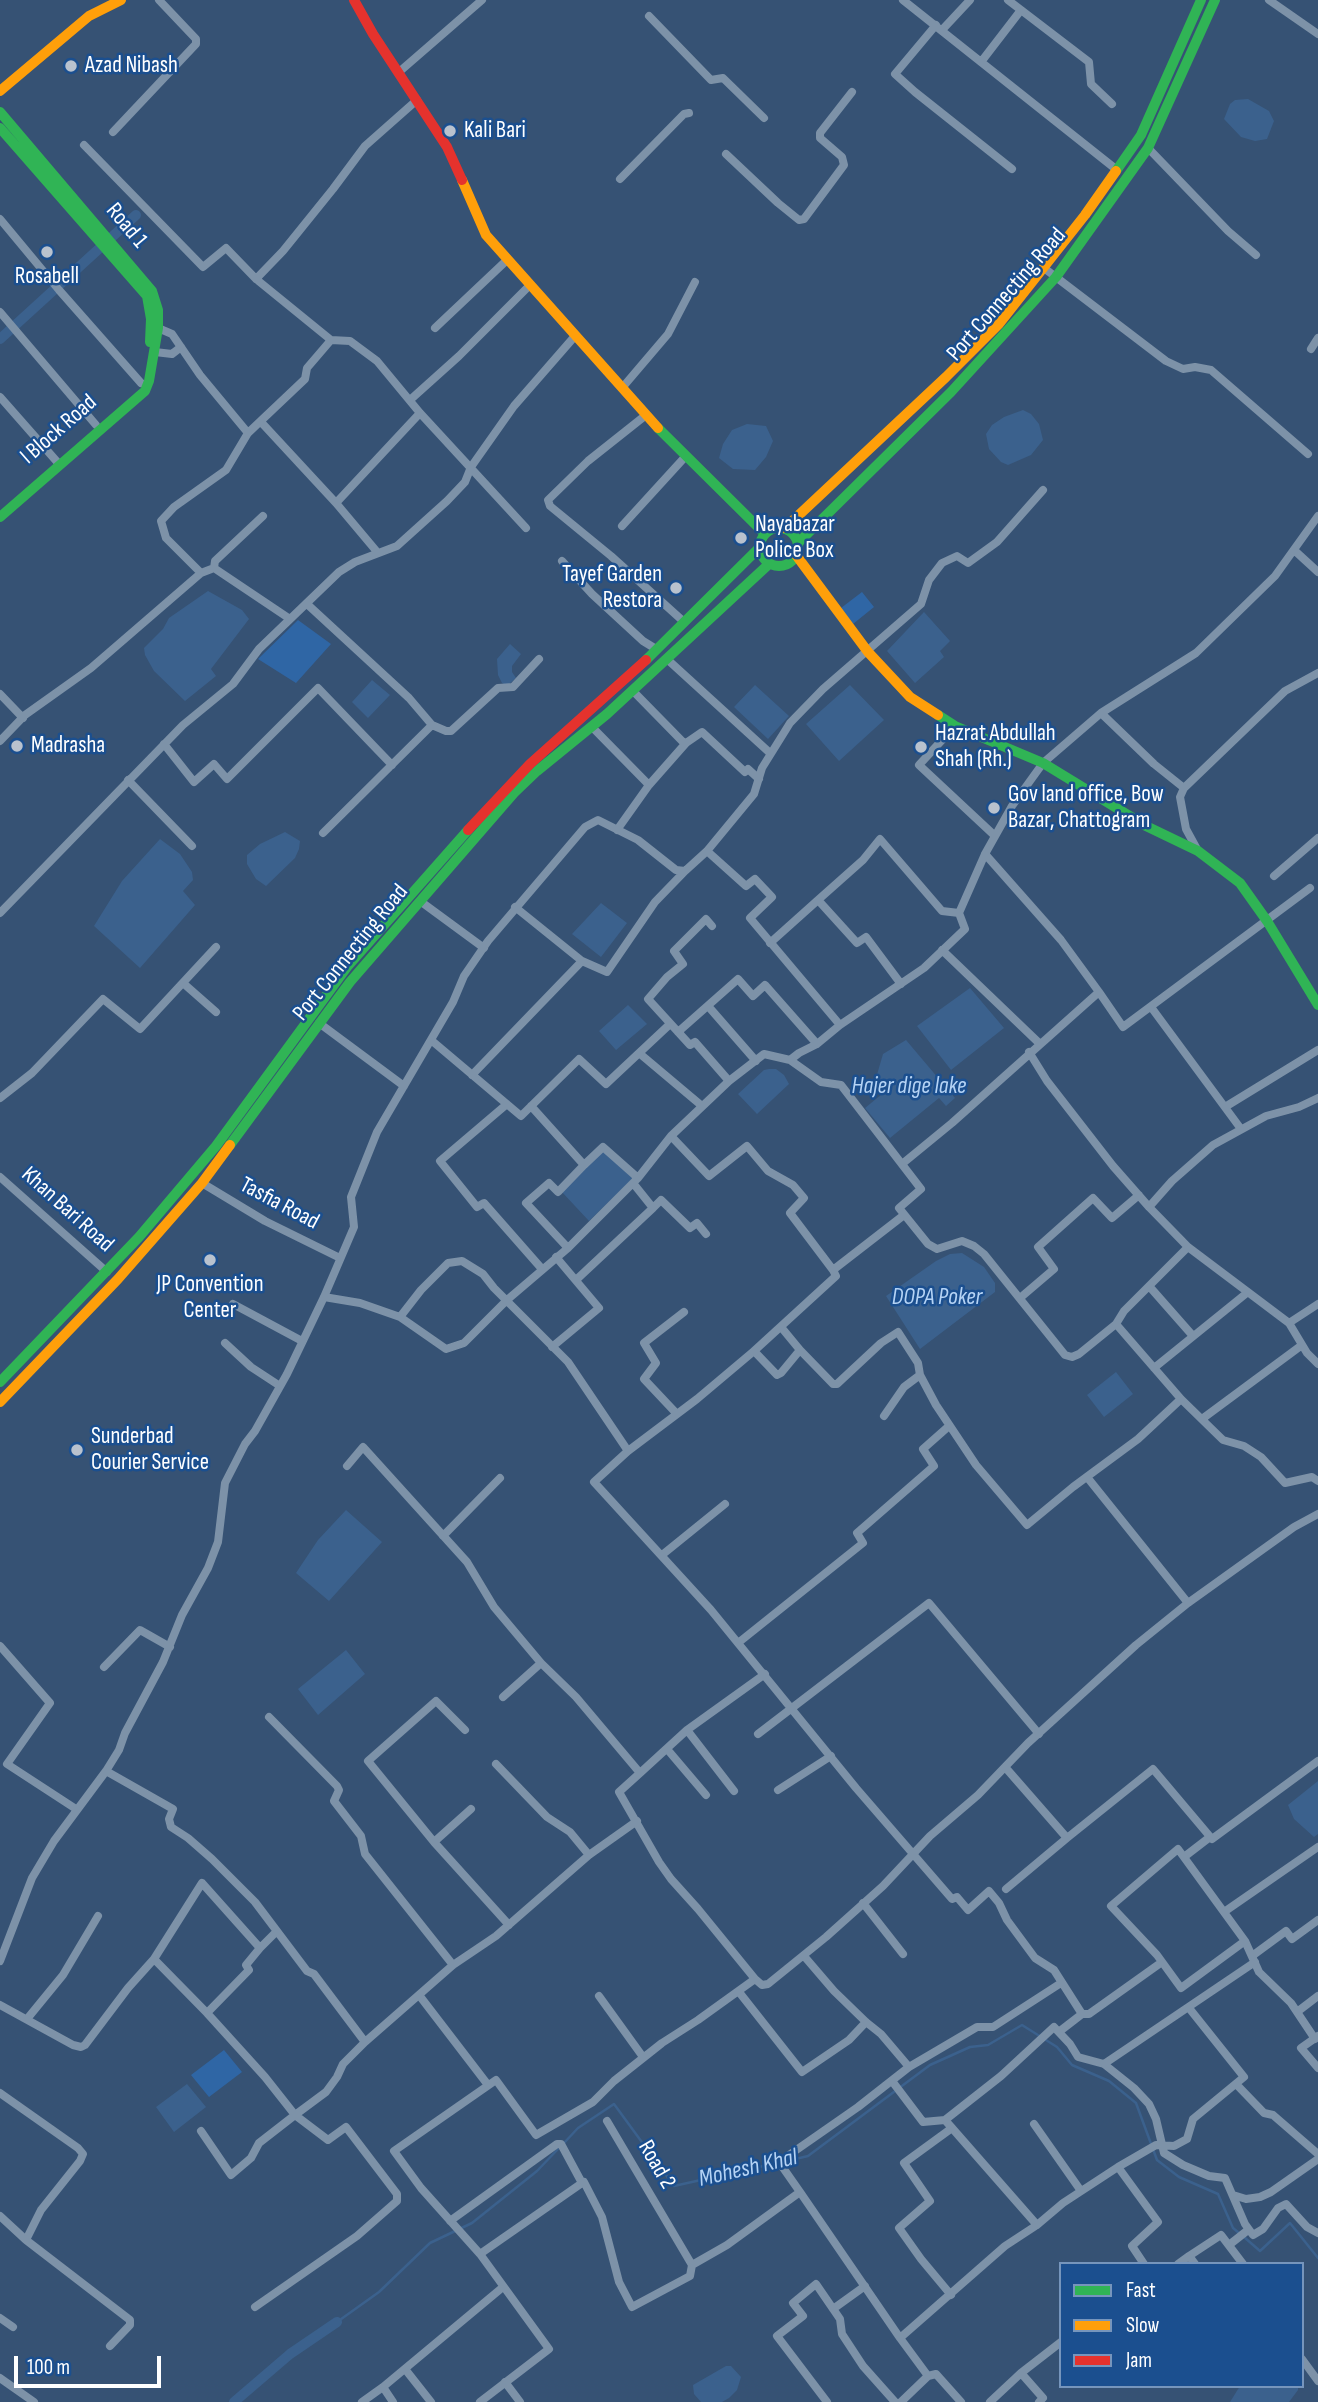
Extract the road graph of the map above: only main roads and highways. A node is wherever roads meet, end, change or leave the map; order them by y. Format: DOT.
graph roads {
  1 [pos="121,0"];
  2 [pos="354,0"];
  3 [pos="1201,0"];
  4 [pos="1214,0"];
  5 [pos="0,91"];
  6 [pos="0,112"];
  7 [pos="0,128"];
  8 [pos="101,236"];
  9 [pos="113,249"];
  10 [pos="143,385"];
  11 [pos="57,462"];
  12 [pos="0,509"];
  13 [pos="0,517"];
  14 [pos="785,528"];
  15 [pos="765,534"];
  16 [pos="798,543"];
  17 [pos="759,548"];
  18 [pos="796,555"];
  19 [pos="769,564"];
  20 [pos="1318,1005"];
  21 [pos="0,1382"];
  22 [pos="0,1402"];
  1 -- 5 [label="main road"];
  2 -- 15 [label="main road"];
  3 -- 14 [label="main road, Port Connecting Road"];
  4 -- 16 [label="main road, Port Connecting Road"];
  6 -- 8 [label="main road, Road 1"];
  7 -- 8 [label="main road"];
  8 -- 9 [label="main road, Road 1"];
  9 -- 10 [label="main road"];
  9 -- 10 [label="main road, Road 1"];
  10 -- 11 [label="main road, I Block Road"];
  10 -- 11 [label="main road, I Block Road"];
  11 -- 12 [label="main road, I Block Road"];
  11 -- 13 [label="main road, I Block Road"];
  14 -- 15 [label="main road"];
  14 -- 16 [label="main road"];
  15 -- 17 [label="main road"];
  16 -- 18 [label="main road"];
  17 -- 19 [label="main road"];
  17 -- 21 [label="main road, Port Connecting Road"];
  18 -- 19 [label="main road"];
  18 -- 20 [label="main road"];
  19 -- 22 [label="main road, Port Connecting Road"];
}
